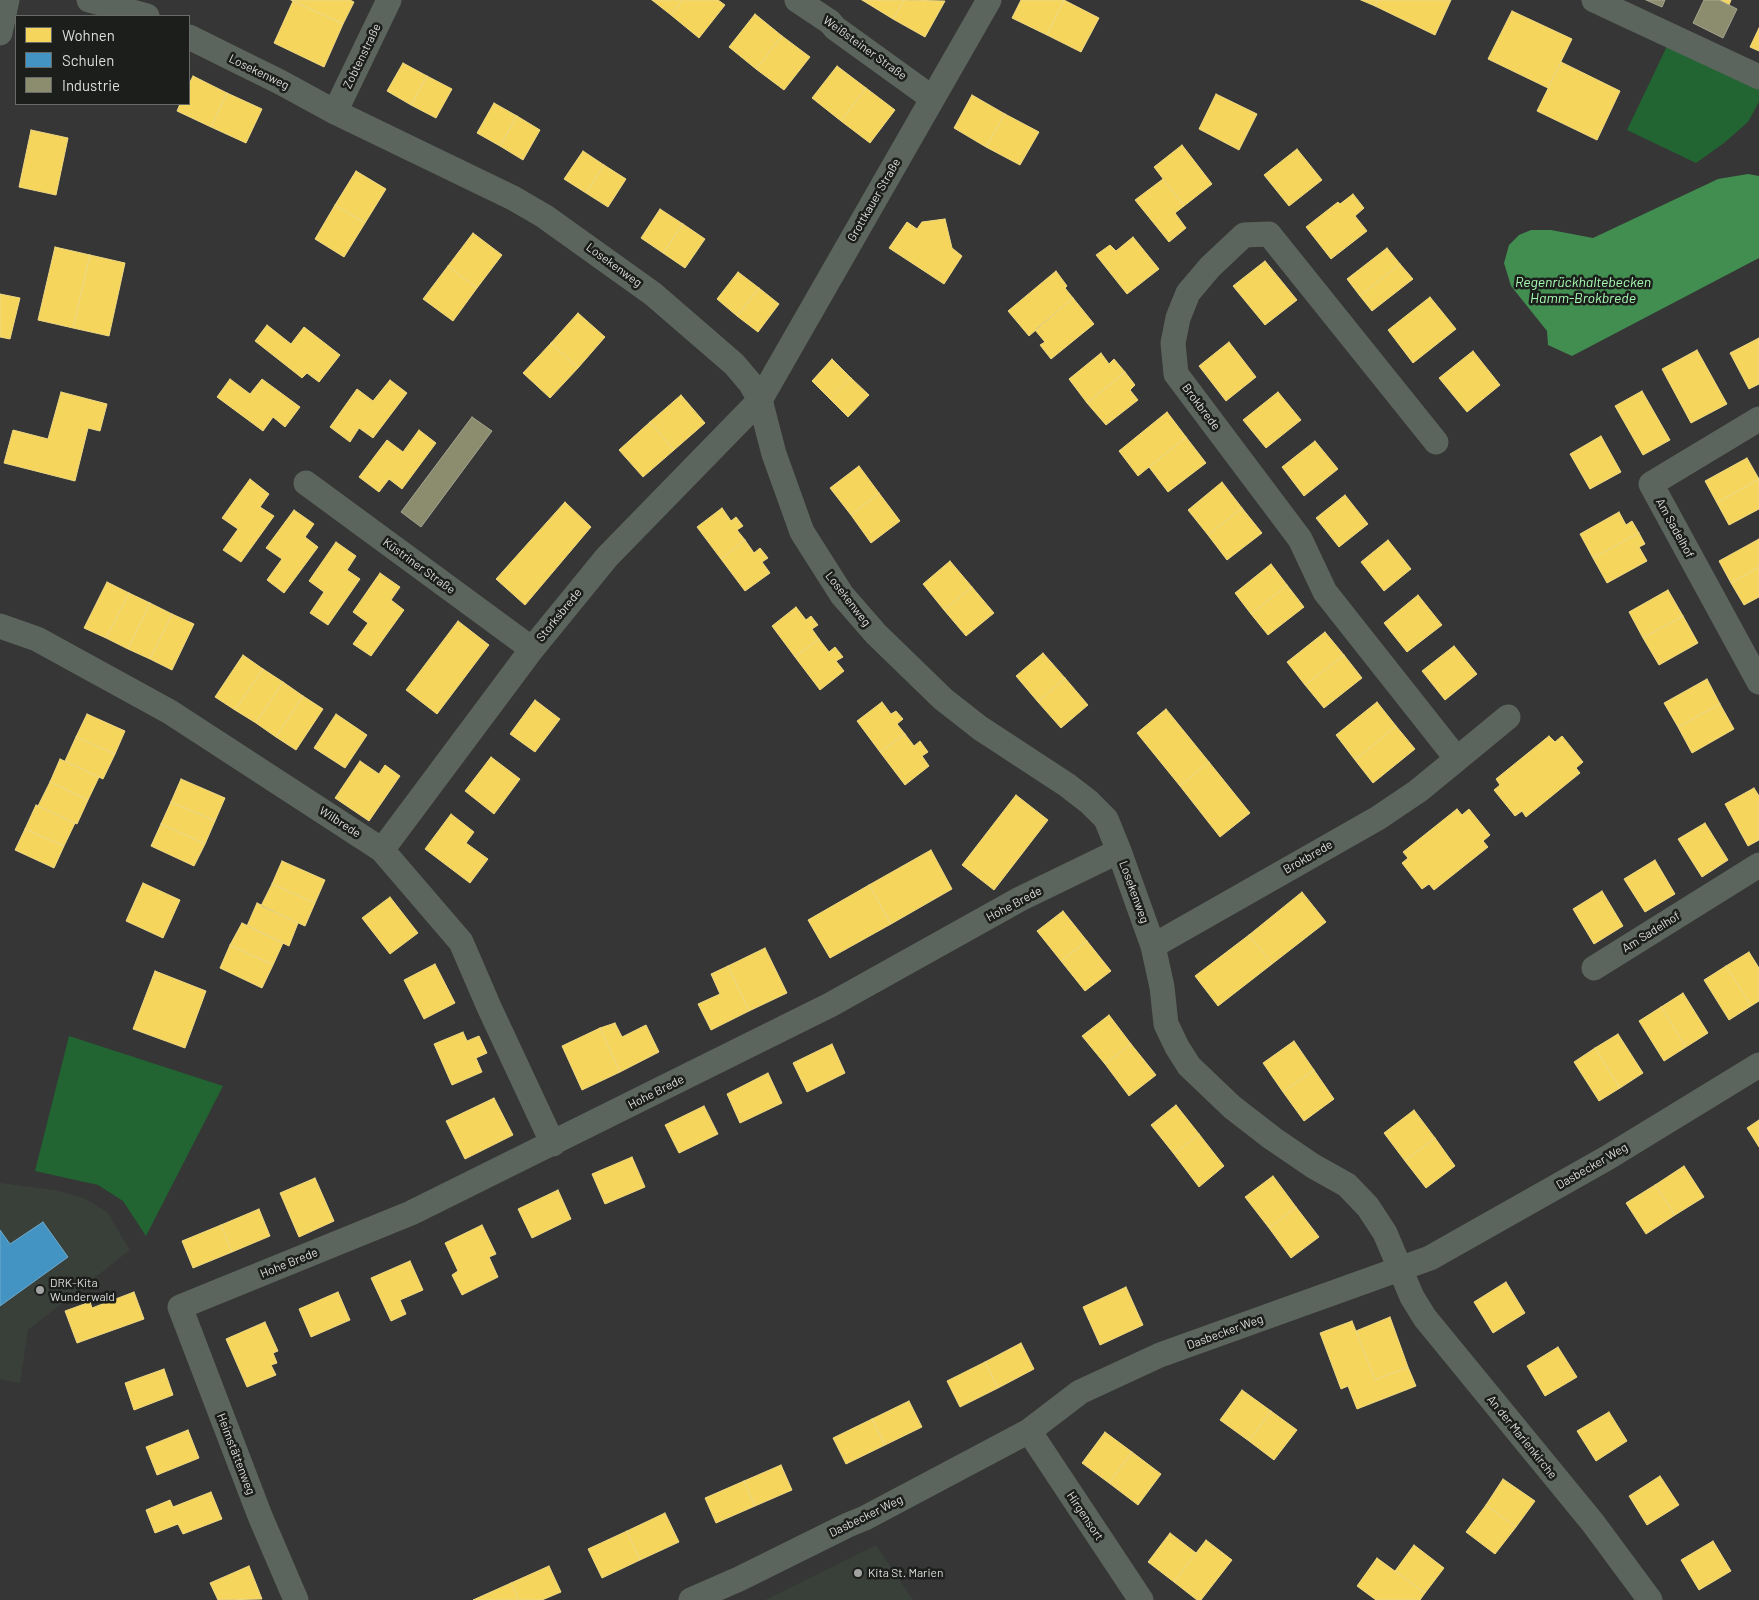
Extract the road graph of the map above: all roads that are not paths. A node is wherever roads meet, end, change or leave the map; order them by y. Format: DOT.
graph roads {
  1 [pos="7,0"];
  2 [pos="89,0"];
  3 [pos="389,0"];
  4 [pos="797,0"];
  5 [pos="989,0"];
  6 [pos="1594,0"];
  7 [pos="143,15"];
  8 [pos="0,33"];
  9 [pos="190,37"];
  10 [pos="1759,78"];
  11 [pos="932,98"];
  12 [pos="335,112"];
  13 [pos="760,400"];
  14 [pos="1759,420"];
  15 [pos="1436,442"];
  16 [pos="306,483"];
  17 [pos="0,626"];
  18 [pos="532,649"];
  19 [pos="1759,682"];
  20 [pos="1508,717"];
  21 [pos="1457,759"];
  22 [pos="382,850"];
  23 [pos="1119,851"];
  24 [pos="1759,865"];
  25 [pos="1154,946"];
  26 [pos="1594,968"];
  27 [pos="1759,1066"];
  28 [pos="553,1144"];
  29 [pos="1401,1269"];
  30 [pos="180,1308"];
  31 [pos="1029,1431"];
  32 [pos="296,1600"];
  33 [pos="691,1600"];
  34 [pos="1141,1600"];
  35 [pos="1650,1600"];
  1 -- 8 [label="street"];
  2 -- 7 [label="street"];
  3 -- 12 [label="street, Zobtenstraße"];
  4 -- 11 [label="street, Weißsteiner Straße"];
  5 -- 11 [label="street, Grottkauer Straße"];
  6 -- 10 [label="street"];
  9 -- 12 [label="street, Losekenweg"];
  11 -- 13 [label="street, Grottkauer Straße"];
  12 -- 13 [label="street, Losekenweg"];
  13 -- 18 [label="street, Storksbrede"];
  13 -- 23 [label="street, Losekenweg"];
  14 -- 19 [label="street, Am Sadelhof"];
  15 -- 21 [label="street, Brokbrede"];
  16 -- 18 [label="street, Küstriner Straße"];
  17 -- 22 [label="street, Wilbrede"];
  18 -- 22 [label="street, Storksbrede"];
  20 -- 21 [label="street, Brokbrede"];
  21 -- 25 [label="street, Brokbrede"];
  22 -- 28 [label="street, Wilbrede"];
  23 -- 25 [label="street, Losekenweg"];
  23 -- 28 [label="street, Hohe Brede"];
  24 -- 26 [label="street, Am Sadelhof"];
  25 -- 29 [label="street, Losekenweg"];
  27 -- 29 [label="street, Dasbecker Weg"];
  28 -- 30 [label="street, Hohe Brede"];
  29 -- 31 [label="street, Dasbecker Weg"];
  29 -- 35 [label="street, An der Marienkirche"];
  30 -- 32 [label="street, Heimstättenweg"];
  31 -- 33 [label="street, Dasbecker Weg"];
  31 -- 34 [label="street, Hirgensort"];
}
